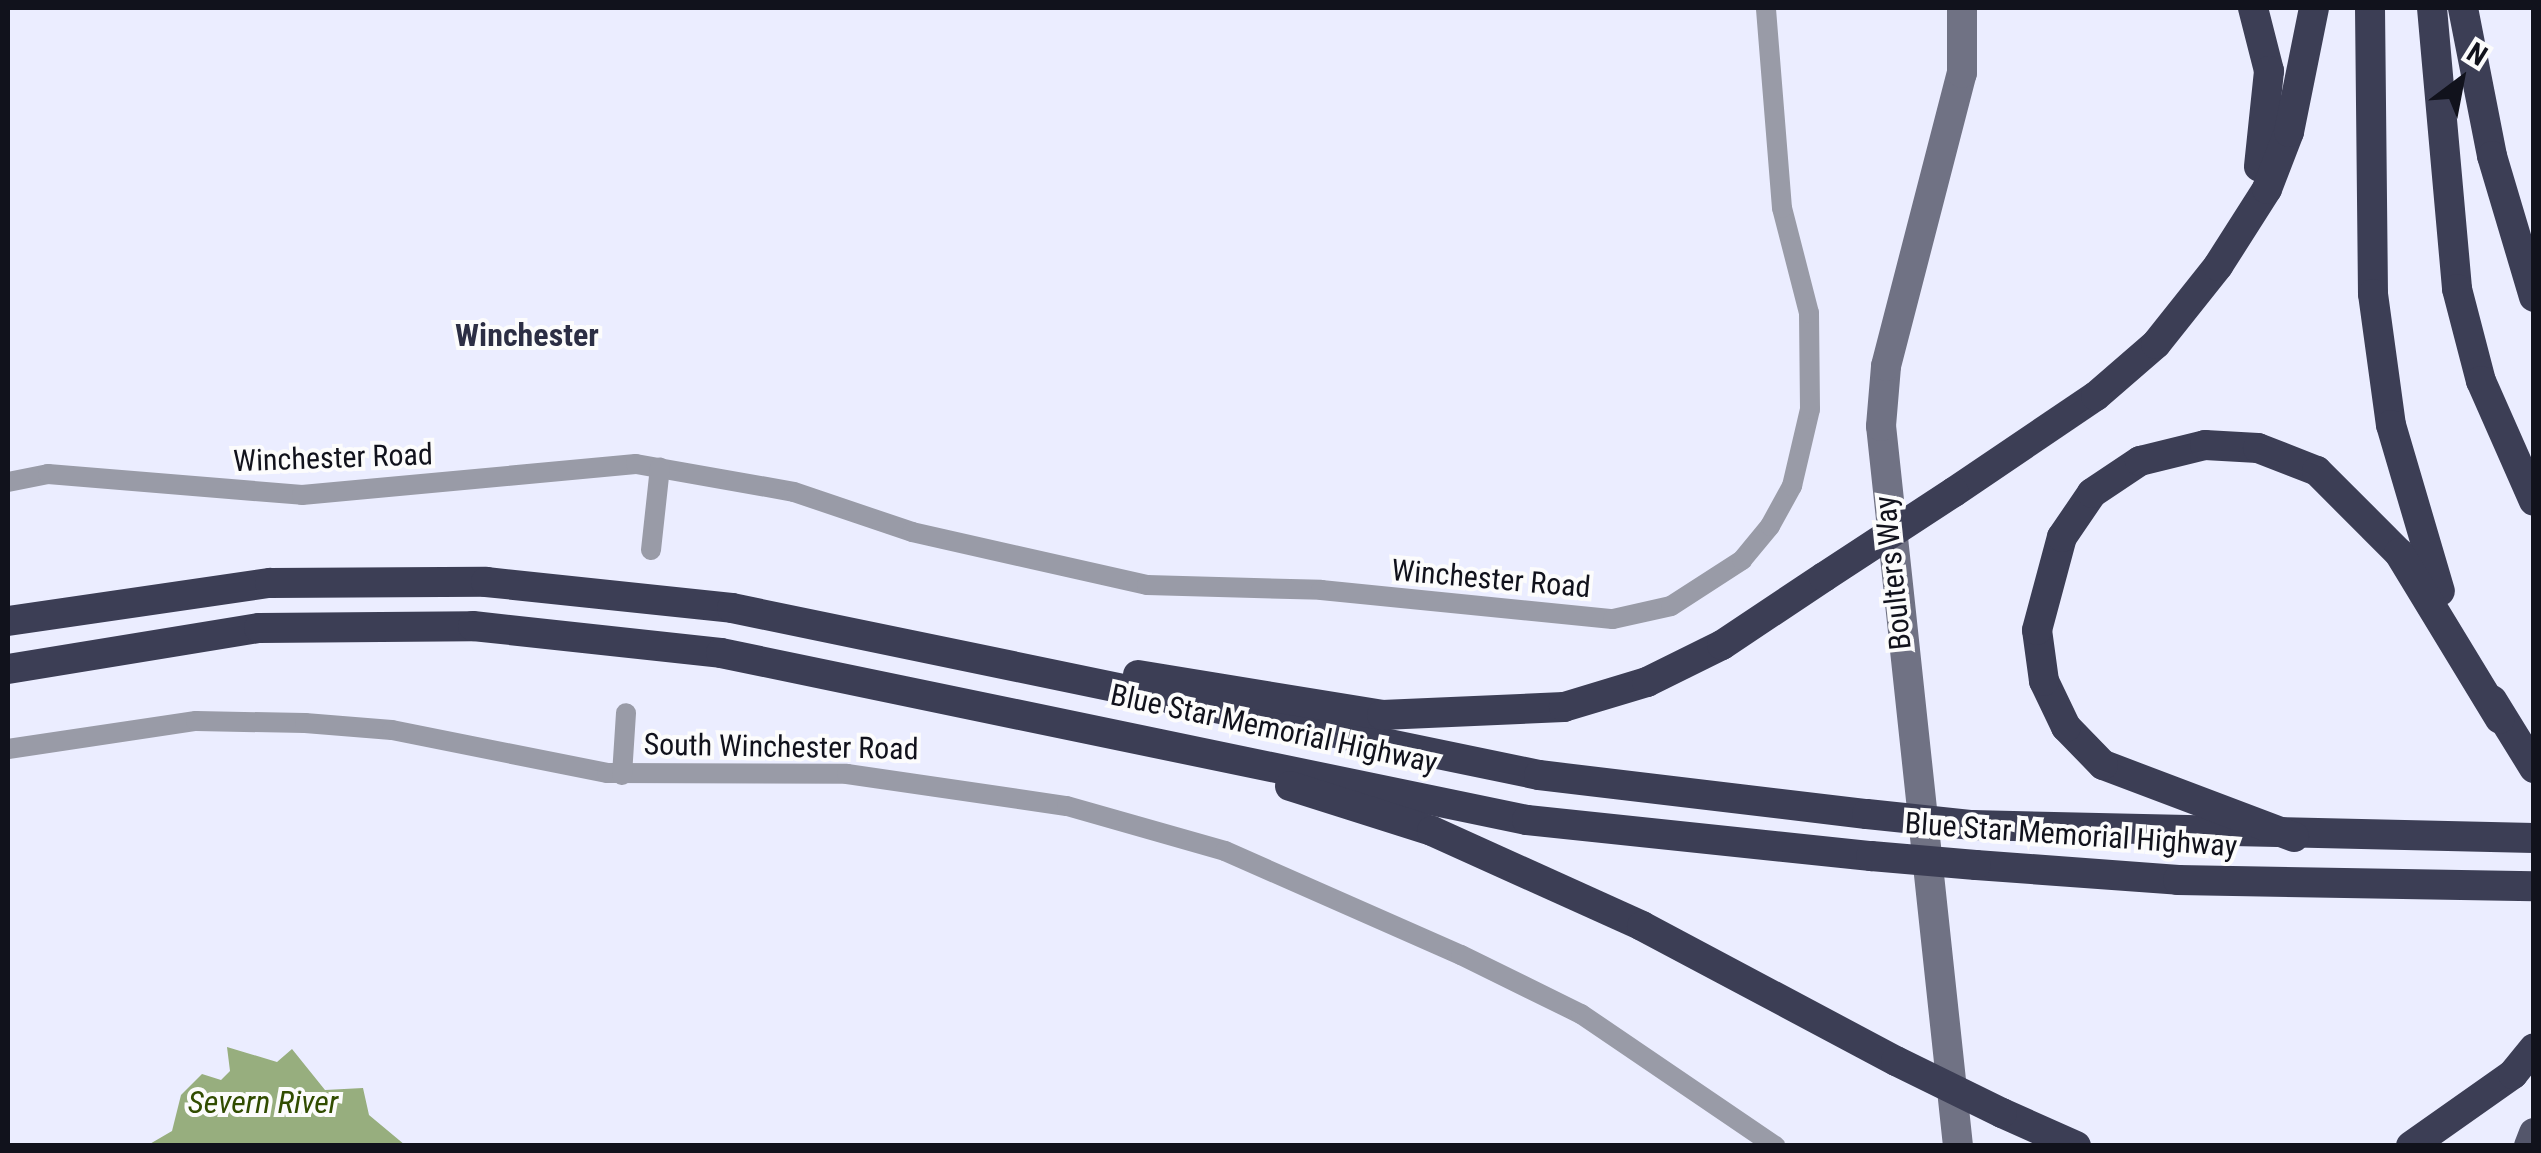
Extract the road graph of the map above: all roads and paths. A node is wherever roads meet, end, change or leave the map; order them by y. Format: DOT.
graph roads {
  1 [pos="1766,8"];
  2 [pos="1962,8"];
  3 [pos="2253,8"];
  4 [pos="2314,8"];
  5 [pos="2370,8"];
  6 [pos="2432,8"];
  7 [pos="2463,8"];
  8 [pos="2218,266"];
  9 [pos="2534,296"];
  10 [pos="660,468"];
  11 [pos="8,482"];
  12 [pos="2534,501"];
  13 [pos="651,550"];
  14 [pos="732,608"];
  15 [pos="8,621"];
  16 [pos="8,669"];
  17 [pos="626,713"];
  18 [pos="2500,719"];
  19 [pos="1141,736"];
  20 [pos="8,749"];
  21 [pos="2534,768"];
  22 [pos="622,774"];
  23 [pos="2294,837"];
  24 [pos="2534,838"];
  25 [pos="2534,886"];
  26 [pos="2534,1048"];
  27 [pos="2002,1114"];
  28 [pos="2534,1133"];
  29 [pos="1768,1144"];
  30 [pos="1958,1146"];
  31 [pos="2056,1146"];
  32 [pos="2076,1146"];
  33 [pos="2412,1146"];
  34 [pos="2529,1146"];
  1 -- 10 [label="street, Winchester Road"];
  2 -- 30 [label="street, Boulters Way"];
  3 -- 8 [label="highway"];
  4 -- 8 [label="highway"];
  5 -- 18 [label="highway"];
  6 -- 12 [label="highway"];
  7 -- 9 [label="highway"];
  8 -- 14 [label="highway, bridge"];
  10 -- 11 [label="street, Winchester Road"];
  10 -- 13 [label="street"];
  14 -- 15 [label="highway, Blue Star Memorial Highway"];
  14 -- 23 [label="highway, Blue Star Memorial Highway, bridge"];
  16 -- 19 [label="highway, Blue Star Memorial Highway"];
  17 -- 22 [label="street"];
  18 -- 21 [label="highway"];
  18 -- 23 [label="highway"];
  19 -- 25 [label="highway, Blue Star Memorial Highway, bridge"];
  19 -- 27 [label="highway, bridge"];
  20 -- 22 [label="street, South Winchester Road"];
  22 -- 29 [label="street, South Winchester Road"];
  23 -- 24 [label="highway, Blue Star Memorial Highway"];
  26 -- 33 [label="highway"];
  27 -- 31 [label="highway"];
  27 -- 32 [label="highway"];
  28 -- 34 [label="main road"];
}
